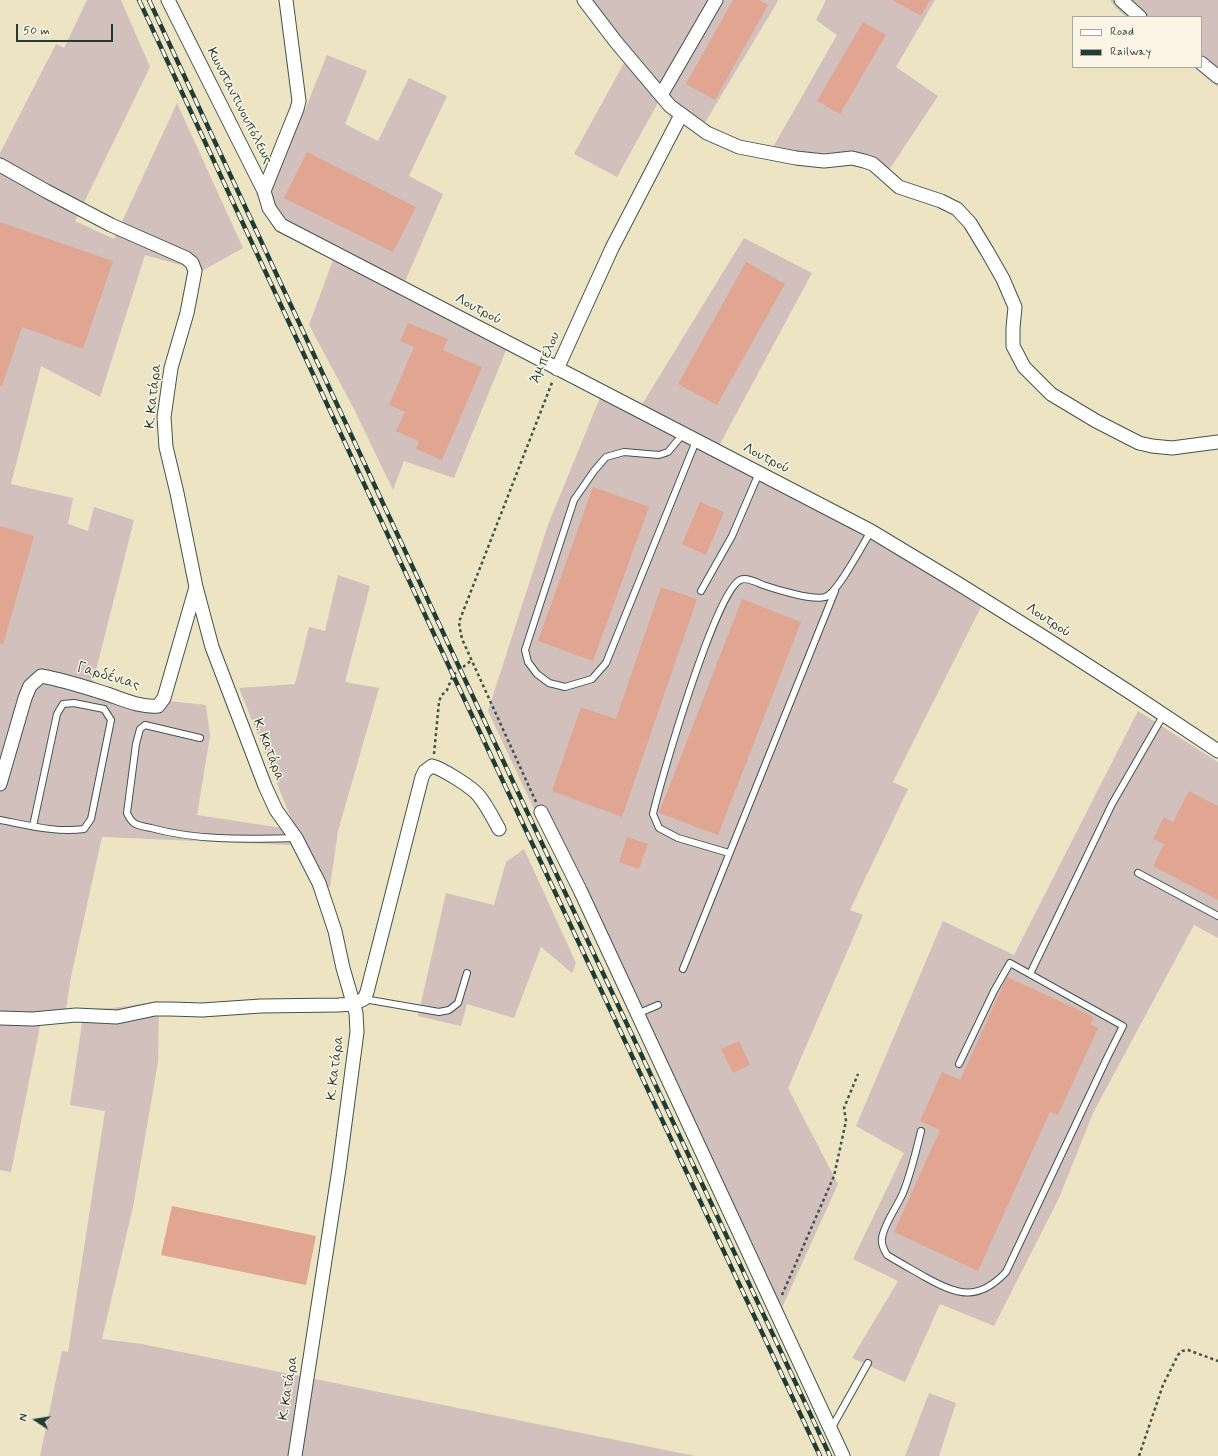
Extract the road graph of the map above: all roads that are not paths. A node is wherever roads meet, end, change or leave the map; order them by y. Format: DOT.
graph roads {
  1 [pos="168,0"];
  2 [pos="286,0"];
  3 [pos="584,0"];
  4 [pos="716,0"];
  5 [pos="1121,0"];
  6 [pos="1139,16"];
  7 [pos="1202,64"];
  8 [pos="1218,77"];
  9 [pos="661,95"];
  10 [pos="681,115"];
  11 [pos="0,165"];
  12 [pos="264,191"];
  13 [pos="281,225"];
  14 [pos="557,369"];
  15 [pos="683,434"];
  16 [pos="696,440"];
  17 [pos="1218,442"];
  18 [pos="759,473"];
  19 [pos="871,531"];
  20 [pos="196,587"];
  21 [pos="836,589"];
  22 [pos="701,591"];
  23 [pos="1164,714"];
  24 [pos="200,738"];
  25 [pos="1218,751"];
  26 [pos="0,784"];
  27 [pos="541,812"];
  28 [pos="0,820"];
  29 [pos="33,826"];
  30 [pos="499,829"];
  31 [pos="296,838"];
  32 [pos="729,853"];
  33 [pos="1138,873"];
  34 [pos="1218,916"];
  35 [pos="683,970"];
  36 [pos="467,973"];
  37 [pos="1030,974"];
  38 [pos="359,1001"];
  39 [pos="658,1005"];
  40 [pos="637,1014"];
  41 [pos="0,1018"];
  42 [pos="959,1064"];
  43 [pos="921,1131"];
  44 [pos="868,1362"];
  45 [pos="831,1429"];
  46 [pos="295,1456"];
  47 [pos="843,1456"];
  1 -- 12 [label="street, Κωνσταντινουπόλεως"];
  2 -- 12 [label="street"];
  3 -- 9 [label="street"];
  4 -- 9 [label="street"];
  5 -- 6 [label="street"];
  7 -- 8 [label="street"];
  9 -- 10 [label="street"];
  10 -- 14 [label="street, Άμπελου"];
  10 -- 17 [label="street"];
  11 -- 20 [label="street, Κ. Κατάρα"];
  12 -- 13 [label="street, Κωνσταντινουπόλεως"];
  13 -- 14 [label="street, Λουτρού"];
  14 -- 15 [label="street, Λουτρού"];
  15 -- 16 [label="street, Λουτρού"];
  15 -- 16 [label="lane"];
  16 -- 18 [label="street, Λουτρού"];
  18 -- 19 [label="street, Λουτρού"];
  18 -- 22 [label="lane"];
  19 -- 21 [label="lane"];
  19 -- 23 [label="street, Λουτρού"];
  20 -- 26 [label="street, Γαρδένιας"];
  20 -- 31 [label="street, Κ. Κατάρα"];
  21 -- 32 [label="lane"];
  21 -- 32 [label="lane"];
  23 -- 25 [label="street, Λουτρού"];
  23 -- 37 [label="lane"];
  24 -- 31 [label="lane"];
  27 -- 40 [label="street"];
  28 -- 29 [label="lane"];
  29 -- 29 [label="lane"];
  30 -- 38 [label="street"];
  31 -- 38 [label="street, Κ. Κατάρα"];
  32 -- 35 [label="lane"];
  33 -- 34 [label="lane"];
  36 -- 38 [label="lane"];
  37 -- 42 [label="lane"];
  37 -- 43 [label="lane"];
  38 -- 41 [label="street"];
  38 -- 46 [label="street, Κ. Κατάρα"];
  39 -- 40 [label="lane"];
  40 -- 45 [label="street"];
  44 -- 45 [label="lane"];
  45 -- 47 [label="street"];
}
